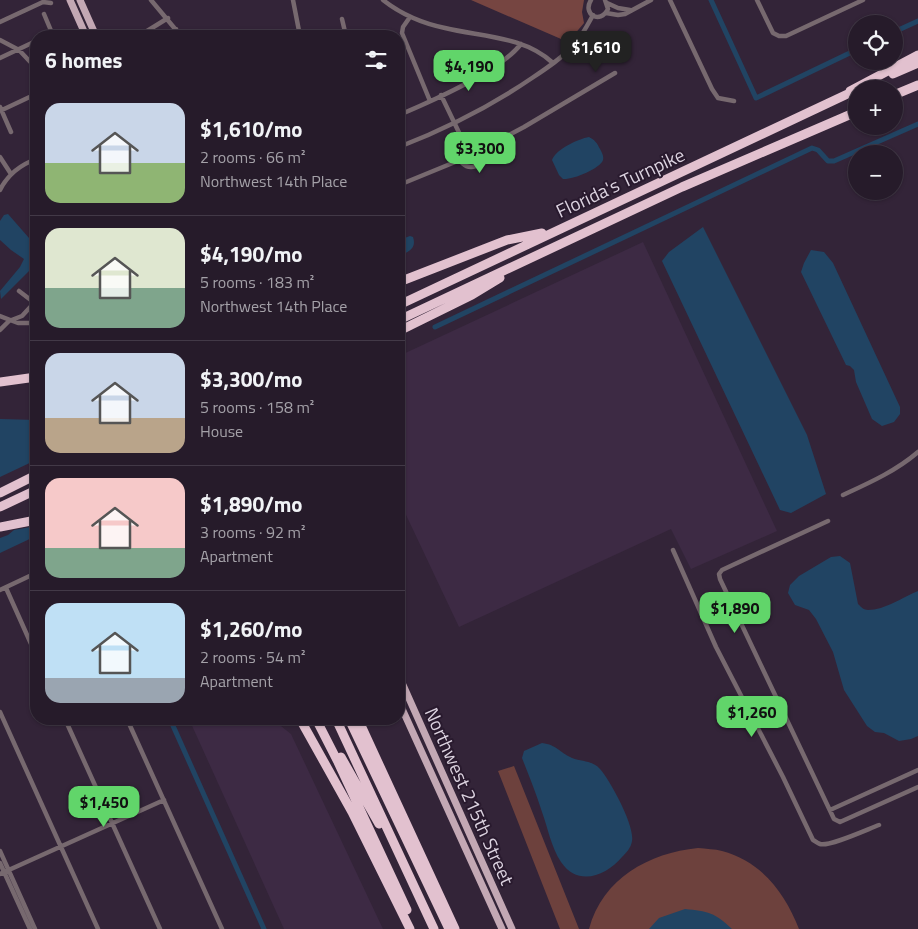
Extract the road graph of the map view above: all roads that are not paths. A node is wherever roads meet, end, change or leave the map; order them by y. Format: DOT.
graph roads {
  1 [pos="70,0"];
  2 [pos="80,0"];
  3 [pos="151,0"];
  4 [pos="293,0"];
  5 [pos="383,0"];
  6 [pos="591,0"];
  7 [pos="651,0"];
  8 [pos="670,0"];
  9 [pos="757,0"];
  10 [pos="863,0"];
  11 [pos="606,1"];
  12 [pos="50,3"];
  13 [pos="630,10"];
  14 [pos="606,12"];
  15 [pos="44,14"];
  16 [pos="593,16"];
  17 [pos="410,17"];
  18 [pos="168,18"];
  19 [pos="342,19"];
  20 [pos="0,22"];
  21 [pos="176,29"];
  22 [pos="51,30"];
  23 [pos="83,30"];
  24 [pos="93,30"];
  25 [pos="149,30"];
  26 [pos="299,30"];
  27 [pos="345,30"];
  28 [pos="402,30"];
  29 [pos="0,40"];
  30 [pos="405,40"];
  31 [pos="30,44"];
  32 [pos="521,44"];
  33 [pos="19,50"];
  34 [pos="918,54"];
  35 [pos="0,58"];
  36 [pos="30,62"];
  37 [pos="553,63"];
  38 [pos="918,63"];
  39 [pos="615,72"];
  40 [pos="878,80"];
  41 [pos="918,85"];
  42 [pos="903,91"];
  43 [pos="848,93"];
  44 [pos="441,95"];
  45 [pos="841,96"];
  46 [pos="30,97"];
  47 [pos="430,101"];
  48 [pos="734,102"];
  49 [pos="1,109"];
  50 [pos="405,112"];
  51 [pos="848,115"];
  52 [pos="455,122"];
  53 [pos="11,132"];
  54 [pos="405,144"];
  55 [pos="466,145"];
  56 [pos="481,150"];
  57 [pos="0,156"];
  58 [pos="460,160"];
  59 [pos="30,162"];
  60 [pos="11,174"];
  61 [pos="405,182"];
  62 [pos="0,190"];
  63 [pos="557,230"];
  64 [pos="532,257"];
  65 [pos="405,279"];
  66 [pos="19,290"];
  67 [pos="30,299"];
  68 [pos="405,302"];
  69 [pos="30,308"];
  70 [pos="0,316"];
  71 [pos="405,317"];
  72 [pos="8,321"];
  73 [pos="30,323"];
  74 [pos="405,328"];
  75 [pos="0,330"];
  76 [pos="30,378"];
  77 [pos="0,382"];
  78 [pos="918,452"];
  79 [pos="30,479"];
  80 [pos="0,492"];
  81 [pos="30,493"];
  82 [pos="843,494"];
  83 [pos="0,507"];
  84 [pos="30,521"];
  85 [pos="828,521"];
  86 [pos="0,527"];
  87 [pos="673,550"];
  88 [pos="30,576"];
  89 [pos="6,588"];
  90 [pos="0,590"];
  91 [pos="30,642"];
  92 [pos="405,689"];
  93 [pos="0,712"];
  94 [pos="405,715"];
  95 [pos="68,725"];
  96 [pos="130,725"];
  97 [pos="303,725"];
  98 [pos="319,725"];
  99 [pos="320,725"];
  100 [pos="339,725"];
  101 [pos="352,725"];
  102 [pos="361,725"];
  103 [pos="918,770"];
  104 [pos="918,787"];
  105 [pos="164,800"];
  106 [pos="830,810"];
  107 [pos="113,824"];
  108 [pos="879,824"];
  109 [pos="61,846"];
  110 [pos="0,851"];
  111 [pos="0,863"];
  112 [pos="4,872"];
  113 [pos="408,875"];
  114 [pos="30,929"];
  115 [pos="35,929"];
  116 [pos="98,929"];
  117 [pos="160,929"];
  118 [pos="222,929"];
  119 [pos="410,929"];
  120 [pos="415,929"];
  121 [pos="434,929"];
  122 [pos="449,929"];
  123 [pos="456,929"];
  124 [pos="502,929"];
  125 [pos="512,929"];
  1 -- 23 [label="main road"];
  2 -- 24 [label="main road"];
  3 -- 18 [label="street"];
  4 -- 26 [label="street"];
  5 -- 17 [label="street"];
  6 -- 16 [label="street"];
  7 -- 13 [label="street"];
  8 -- 48 [label="street"];
  9 -- 10 [label="street"];
  11 -- 13 [label="street"];
  11 -- 14 [label="street"];
  12 -- 20 [label="street"];
  13 -- 14 [label="street"];
  14 -- 16 [label="street"];
  15 -- 22 [label="street"];
  16 -- 37 [label="street"];
  17 -- 28 [label="street"];
  17 -- 32 [label="street"];
  18 -- 21 [label="street"];
  18 -- 25 [label="street"];
  19 -- 27 [label="street"];
  29 -- 33 [label="street"];
  30 -- 47 [label="street"];
  31 -- 33 [label="street"];
  32 -- 37 [label="street"];
  32 -- 44 [label="street"];
  33 -- 35 [label="street"];
  33 -- 36 [label="street"];
  34 -- 45 [label="highway"];
  37 -- 52 [label="street"];
  38 -- 40 [label="highway, Florida's Turnpike"];
  39 -- 56 [label="street"];
  41 -- 42 [label="highway"];
  43 -- 45 [label="highway, Florida's Turnpike"];
  44 -- 47 [label="street"];
  44 -- 52 [label="street"];
  45 -- 63 [label="highway, Florida's Turnpike"];
  46 -- 49 [label="street"];
  47 -- 50 [label="street"];
  49 -- 53 [label="street"];
  51 -- 64 [label="highway, Florida's Turnpike"];
  52 -- 54 [label="street"];
  52 -- 55 [label="street"];
  55 -- 56 [label="street"];
  55 -- 58 [label="street"];
  56 -- 58 [label="street"];
  57 -- 60 [label="street"];
  58 -- 61 [label="street"];
  59 -- 60 [label="street"];
  60 -- 62 [label="street"];
  63 -- 65 [label="highway"];
  63 -- 68 [label="highway, Florida's Turnpike"];
  64 -- 71 [label="highway, Florida's Turnpike"];
  64 -- 74 [label="highway"];
  66 -- 67 [label="street"];
  69 -- 72 [label="street"];
  70 -- 72 [label="street"];
  72 -- 73 [label="street"];
  72 -- 75 [label="street"];
  76 -- 77 [label="highway"];
  78 -- 82 [label="street"];
  79 -- 80 [label="highway"];
  81 -- 83 [label="highway"];
  84 -- 86 [label="highway"];
  85 -- 106 [label="street"];
  87 -- 108 [label="street"];
  88 -- 89 [label="street"];
  89 -- 90 [label="street"];
  89 -- 91 [label="street"];
  92 -- 125 [label="main road, Northwest 215th Street"];
  93 -- 109 [label="street"];
  94 -- 124 [label="main road, Northwest 215th Street"];
  95 -- 107 [label="street"];
  96 -- 105 [label="street"];
  97 -- 119 [label="highway"];
  98 -- 120 [label="highway"];
  99 -- 113 [label="highway"];
  100 -- 113 [label="highway"];
  101 -- 122 [label="highway"];
  102 -- 123 [label="highway"];
  103 -- 106 [label="street"];
  104 -- 106 [label="street"];
  105 -- 107 [label="street"];
  105 -- 118 [label="street"];
  107 -- 109 [label="street"];
  107 -- 117 [label="street"];
  109 -- 112 [label="street"];
  109 -- 116 [label="street"];
  110 -- 112 [label="street"];
  111 -- 112 [label="street"];
  112 -- 114 [label="street"];
  112 -- 115 [label="street"];
  113 -- 121 [label="highway"];
}
